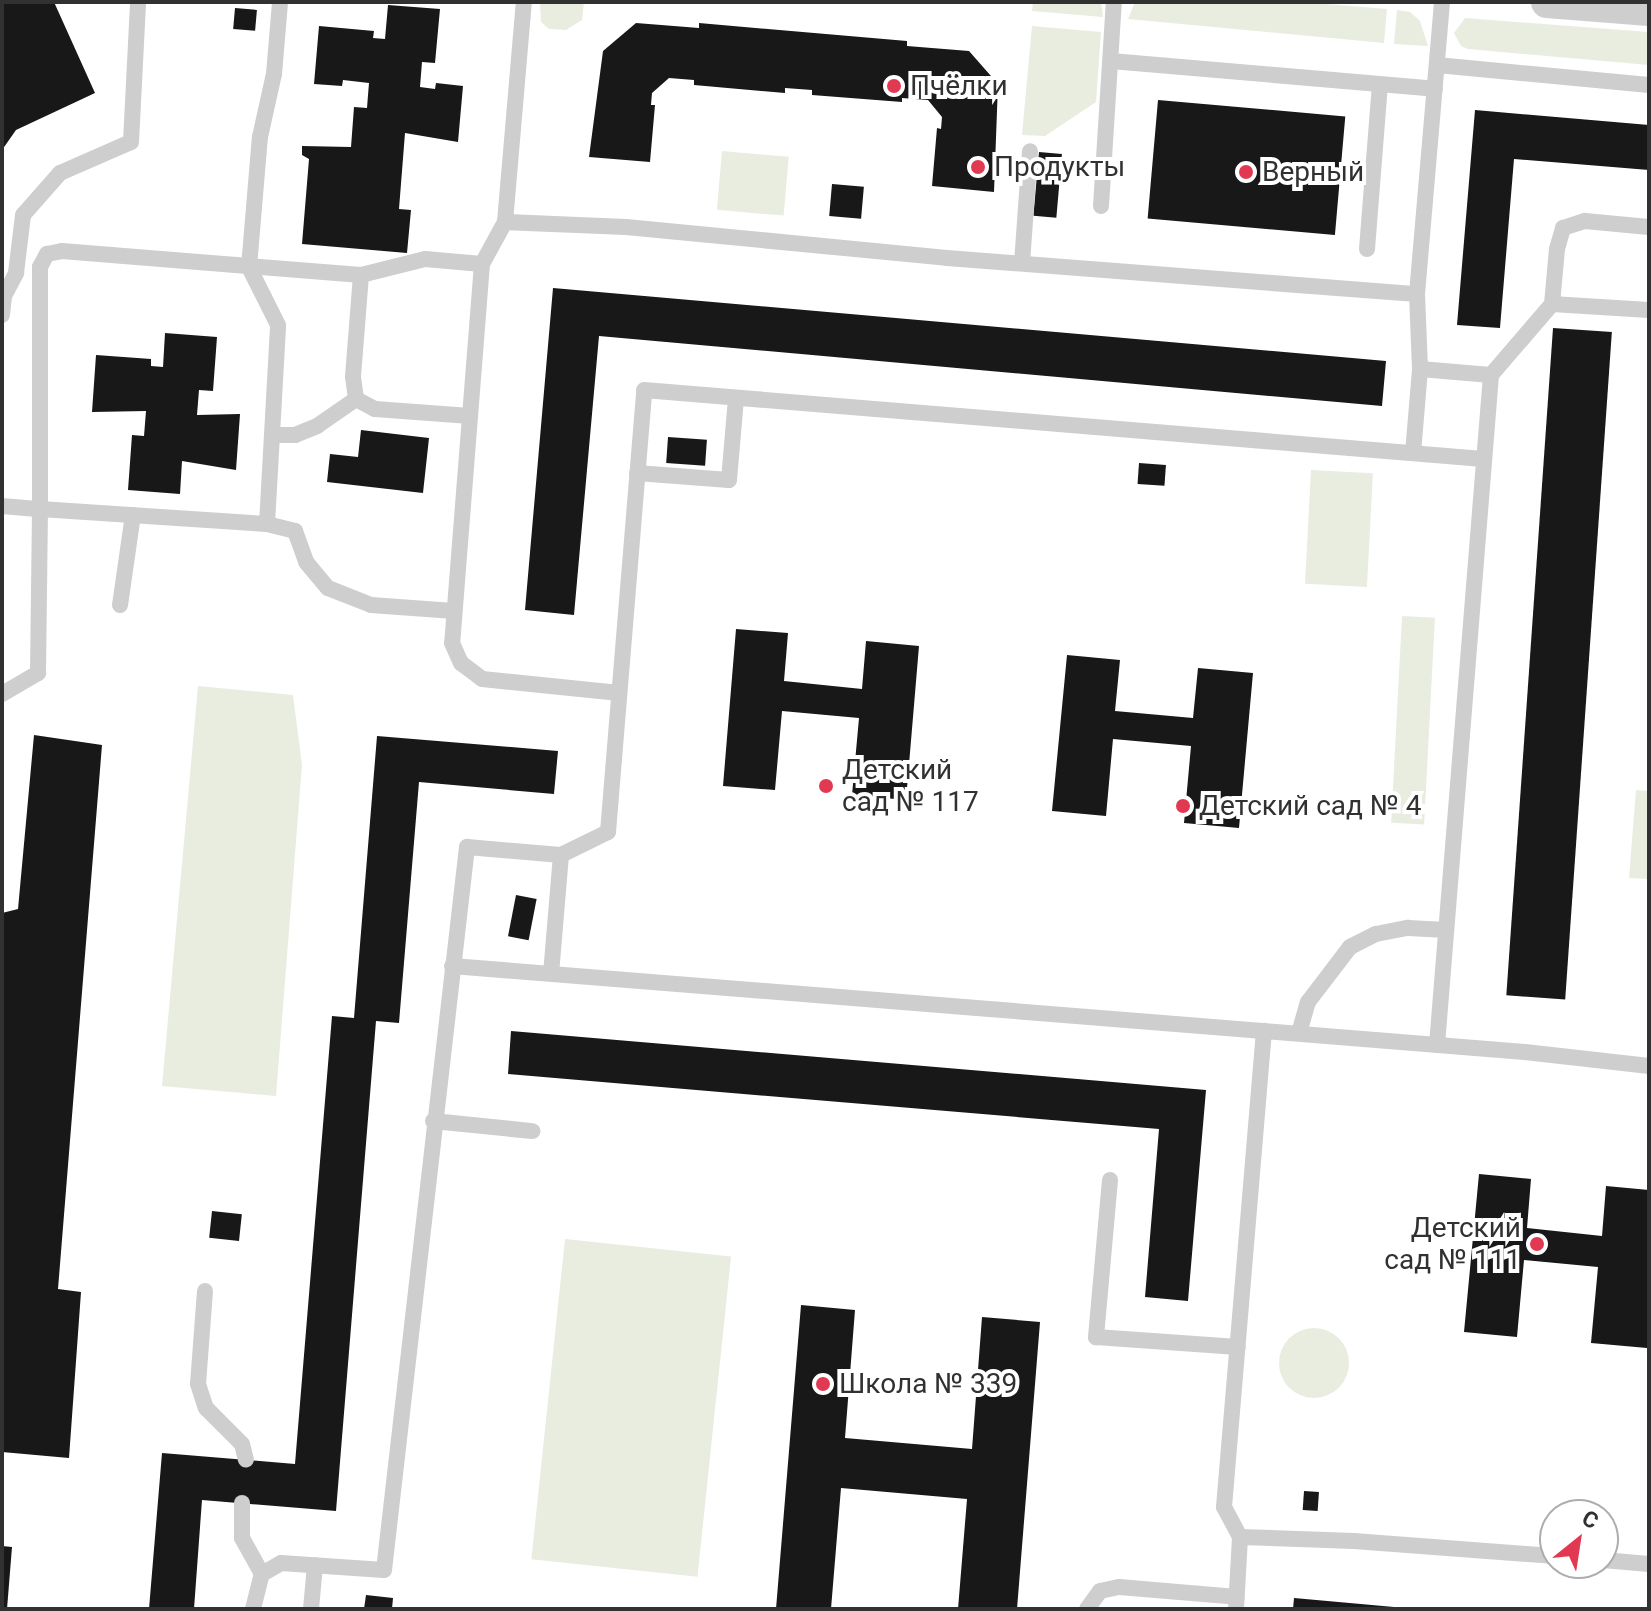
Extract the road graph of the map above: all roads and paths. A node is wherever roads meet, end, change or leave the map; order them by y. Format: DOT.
graph roads {
  1 [pos="138,2"];
  2 [pos="280,2"];
  3 [pos="524,2"];
  4 [pos="1114,2"];
  5 [pos="1442,2"];
  6 [pos="1547,2"];
  7 [pos="1649,10"];
  8 [pos="1111,61"];
  9 [pos="1437,65"];
  10 [pos="1380,85"];
  11 [pos="1649,85"];
  12 [pos="1435,89"];
  13 [pos="1030,151"];
  14 [pos="1101,206"];
  15 [pos="505,222"];
  16 [pos="1649,227"];
  17 [pos="1367,249"];
  18 [pos="1022,263"];
  19 [pos="482,264"];
  20 [pos="249,267"];
  21 [pos="361,275"];
  22 [pos="1417,294"];
  23 [pos="1552,304"];
  24 [pos="1649,310"];
  25 [pos="2,315"];
  26 [pos="1420,369"];
  27 [pos="1491,375"];
  28 [pos="736,398"];
  29 [pos="356,399"];
  30 [pos="470,416"];
  31 [pos="272,435"];
  32 [pos="1413,453"];
  33 [pos="1483,459"];
  34 [pos="637,473"];
  35 [pos="2,506"];
  36 [pos="40,509"];
  37 [pos="133,515"];
  38 [pos="267,524"];
  39 [pos="120,605"];
  40 [pos="454,611"];
  41 [pos="619,693"];
  42 [pos="2,694"];
  43 [pos="561,855"];
  44 [pos="1446,930"];
  45 [pos="452,966"];
  46 [pos="551,974"];
  47 [pos="1264,1031"];
  48 [pos="1299,1033"];
  49 [pos="1437,1045"];
  50 [pos="1649,1066"];
  51 [pos="433,1121"];
  52 [pos="532,1131"];
  53 [pos="1110,1180"];
  54 [pos="205,1291"];
  55 [pos="1238,1347"];
  56 [pos="246,1460"];
  57 [pos="242,1503"];
  58 [pos="1240,1537"];
  59 [pos="1539,1555"];
  60 [pos="1619,1561"];
  61 [pos="1649,1564"];
  62 [pos="315,1565"];
  63 [pos="262,1574"];
  64 [pos="1236,1603"];
  65 [pos="253,1609"];
  66 [pos="311,1609"];
  67 [pos="1087,1609"];
  1 -- 25 [label="lane"];
  2 -- 20 [label="lane"];
  3 -- 15 [label="lane"];
  4 -- 8 [label="lane"];
  5 -- 9 [label="lane"];
  6 -- 7 [label="street"];
  8 -- 10 [label="lane"];
  8 -- 14 [label="lane"];
  9 -- 11 [label="lane"];
  9 -- 12 [label="lane"];
  10 -- 12 [label="lane"];
  10 -- 17 [label="lane"];
  12 -- 22 [label="lane"];
  13 -- 18 [label="lane"];
  15 -- 18 [label="lane"];
  15 -- 19 [label="lane"];
  16 -- 23 [label="lane"];
  18 -- 22 [label="lane"];
  19 -- 21 [label="lane"];
  19 -- 30 [label="lane"];
  20 -- 21 [label="lane"];
  20 -- 31 [label="lane"];
  20 -- 36 [label="lane"];
  21 -- 29 [label="lane"];
  22 -- 26 [label="lane"];
  23 -- 24 [label="lane"];
  23 -- 27 [label="lane"];
  26 -- 27 [label="lane"];
  26 -- 32 [label="lane"];
  27 -- 33 [label="lane"];
  28 -- 32 [label="lane"];
  28 -- 34 [label="lane"];
  28 -- 34 [label="lane"];
  29 -- 30 [label="lane"];
  29 -- 31 [label="lane"];
  30 -- 40 [label="lane"];
  31 -- 38 [label="lane"];
  32 -- 33 [label="lane"];
  33 -- 44 [label="lane"];
  34 -- 41 [label="lane"];
  35 -- 36 [label="lane"];
  36 -- 37 [label="lane"];
  36 -- 42 [label="lane"];
  37 -- 38 [label="lane"];
  37 -- 39 [label="lane"];
  38 -- 40 [label="lane"];
  40 -- 41 [label="lane"];
  41 -- 43 [label="lane"];
  43 -- 45 [label="lane"];
  43 -- 46 [label="lane"];
  44 -- 48 [label="lane"];
  44 -- 49 [label="lane"];
  45 -- 46 [label="lane"];
  45 -- 51 [label="lane"];
  46 -- 47 [label="lane"];
  47 -- 48 [label="lane"];
  47 -- 55 [label="lane"];
  48 -- 49 [label="lane"];
  49 -- 50 [label="lane"];
  51 -- 52 [label="lane"];
  51 -- 62 [label="lane"];
  53 -- 55 [label="lane"];
  54 -- 56 [label="lane"];
  55 -- 58 [label="lane"];
  57 -- 63 [label="lane"];
  58 -- 59 [label="lane"];
  58 -- 64 [label="lane"];
  60 -- 61 [label="lane"];
  62 -- 63 [label="lane"];
  62 -- 66 [label="lane"];
  63 -- 65 [label="lane"];
  64 -- 67 [label="lane"];
}
